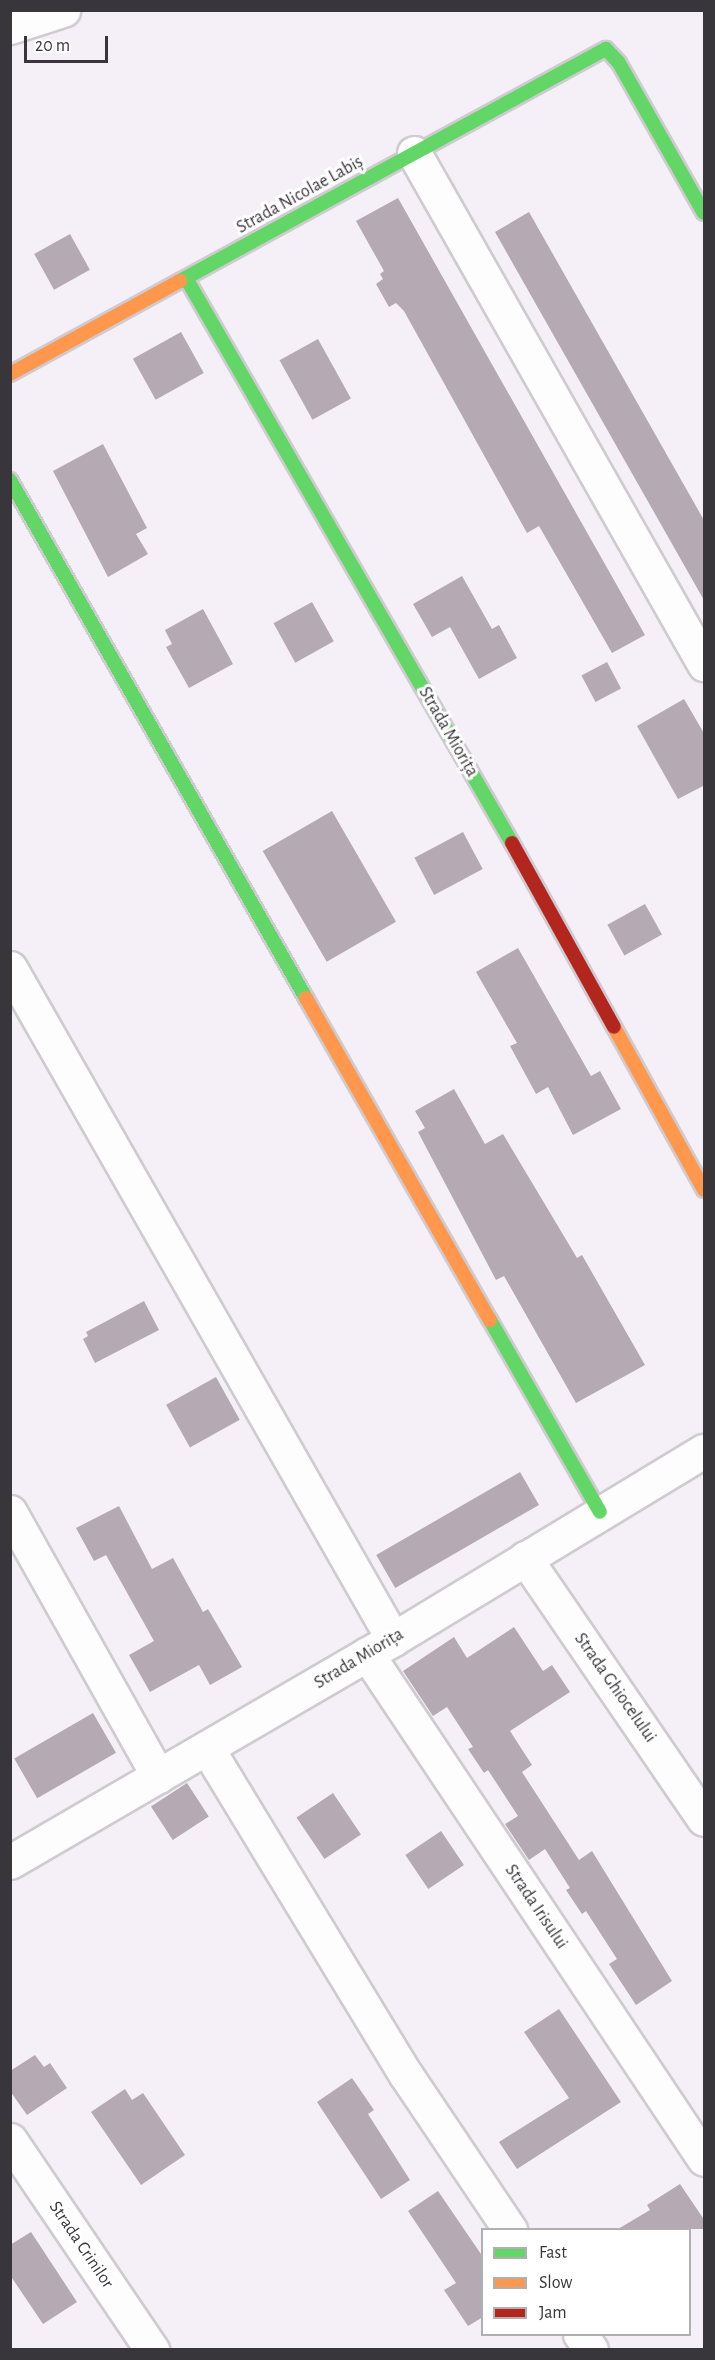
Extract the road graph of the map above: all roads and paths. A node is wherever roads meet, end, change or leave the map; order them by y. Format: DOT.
graph roads {
  1 [pos="63,10"];
  2 [pos="10,27"];
  3 [pos="414,153"];
  4 [pos="705,213"];
  5 [pos="186,278"];
  6 [pos="10,374"];
  7 [pos="10,480"];
  8 [pos="705,664"];
  9 [pos="10,968"];
  10 [pos="705,1190"];
  11 [pos="705,1451"];
  12 [pos="10,1512"];
  13 [pos="600,1512"];
  14 [pos="525,1558"];
  15 [pos="380,1647"];
  16 [pos="207,1748"];
  17 [pos="158,1776"];
  18 [pos="705,1819"];
  19 [pos="10,1862"];
  20 [pos="10,2140"];
  21 [pos="705,2159"];
  22 [pos="509,2228"];
  23 [pos="581,2336"];
  24 [pos="152,2349"];
  25 [pos="591,2349"];
  1 -- 2 [label="street"];
  3 -- 4 [label="street, Strada Nicolae Labiș"];
  3 -- 5 [label="street, Strada Nicolae Labiș"];
  3 -- 8 [label="street"];
  5 -- 6 [label="street, Strada Nicolae Labiș"];
  5 -- 10 [label="street, Strada Miorița"];
  7 -- 13 [label="street"];
  9 -- 15 [label="street, Strada Irisului"];
  11 -- 13 [label="street, Strada Miorița"];
  12 -- 17 [label="street"];
  13 -- 14 [label="street, Strada Miorița"];
  14 -- 15 [label="street, Strada Miorița"];
  14 -- 18 [label="street, Strada Ghiocelului"];
  15 -- 16 [label="street, Strada Miorița"];
  15 -- 21 [label="street, Strada Irisului"];
  16 -- 17 [label="street, Strada Miorița"];
  16 -- 22 [label="street"];
  17 -- 19 [label="street, Strada Miorița"];
  20 -- 24 [label="street, Strada Crinilor"];
  23 -- 25 [label="street"];
}
